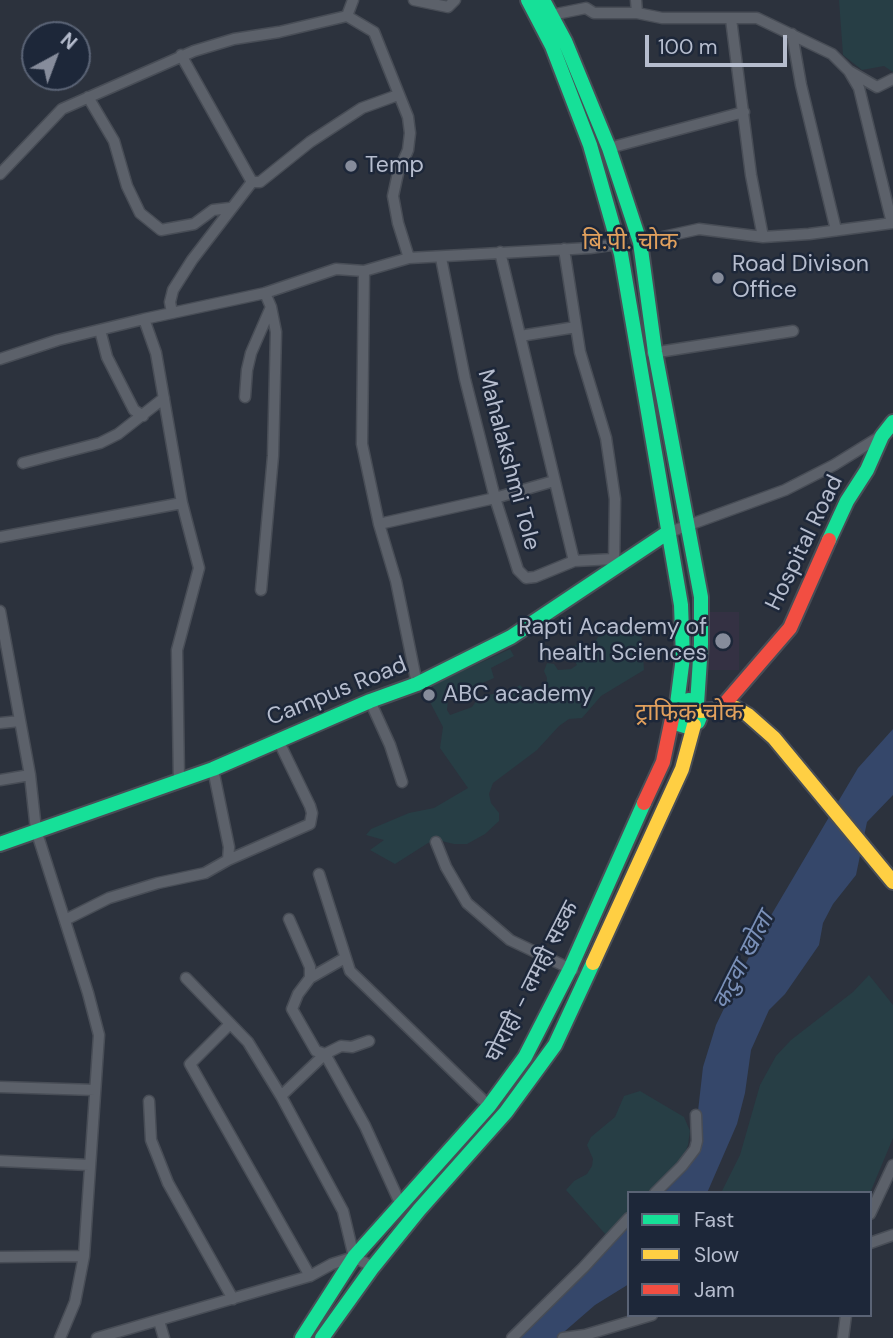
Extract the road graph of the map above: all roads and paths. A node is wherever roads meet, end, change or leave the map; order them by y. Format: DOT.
graph roads {
  1 [pos="353,0"];
  2 [pos="414,0"];
  3 [pos="456,0"];
  4 [pos="528,0"];
  5 [pos="543,0"];
  6 [pos="636,0"];
  7 [pos="638,13"];
  8 [pos="551,15"];
  9 [pos="347,16"];
  10 [pos="731,19"];
  11 [pos="792,34"];
  12 [pos="181,55"];
  13 [pos="849,71"];
  14 [pos="893,79"];
  15 [pos="398,95"];
  16 [pos="88,97"];
  17 [pos="744,112"];
  18 [pos="609,148"];
  19 [pos="0,174"];
  20 [pos="252,182"];
  21 [pos="230,208"];
  22 [pos="893,223"];
  23 [pos="836,230"];
  24 [pos="763,237"];
  25 [pos="639,241"];
  26 [pos="618,245"];
  27 [pos="564,249"];
  28 [pos="500,252"];
  29 [pos="409,258"];
  30 [pos="441,258"];
  31 [pos="364,271"];
  32 [pos="265,293"];
  33 [pos="271,307"];
  34 [pos="172,313"];
  35 [pos="144,318"];
  36 [pos="576,327"];
  37 [pos="100,330"];
  38 [pos="793,331"];
  39 [pos="520,336"];
  40 [pos="655,352"];
  41 [pos="639,356"];
  42 [pos="0,359"];
  43 [pos="245,397"];
  44 [pos="164,398"];
  45 [pos="143,416"];
  46 [pos="893,422"];
  47 [pos="881,436"];
  48 [pos="23,463"];
  49 [pos="554,481"];
  50 [pos="495,498"];
  51 [pos="182,503"];
  52 [pos="379,524"];
  53 [pos="687,526"];
  54 [pos="667,533"];
  55 [pos="0,537"];
  56 [pos="574,561"];
  57 [pos="614,564"];
  58 [pos="261,590"];
  59 [pos="0,611"];
  60 [pos="417,684"];
  61 [pos="370,701"];
  62 [pos="699,708"];
  63 [pos="722,708"];
  64 [pos="675,709"];
  65 [pos="20,721"];
  66 [pos="0,723"];
  67 [pos="694,725"];
  68 [pos="278,740"];
  69 [pos="213,769"];
  70 [pos="30,775"];
  71 [pos="0,780"];
  72 [pos="179,780"];
  73 [pos="402,782"];
  74 [pos="36,830"];
  75 [pos="436,842"];
  76 [pos="0,844"];
  77 [pos="228,860"];
  78 [pos="319,874"];
  79 [pos="891,879"];
  80 [pos="289,919"];
  81 [pos="65,920"];
  82 [pos="345,958"];
  83 [pos="570,969"];
  84 [pos="587,977"];
  85 [pos="186,978"];
  86 [pos="310,978"];
  87 [pos="230,1024"];
  88 [pos="369,1041"];
  89 [pos="325,1054"];
  90 [pos="0,1087"];
  91 [pos="95,1090"];
  92 [pos="281,1096"];
  93 [pos="149,1101"];
  94 [pos="489,1106"];
  95 [pos="695,1115"];
  96 [pos="0,1161"];
  97 [pos="89,1165"];
  98 [pos="893,1165"];
  99 [pos="657,1191"];
  100 [pos="400,1203"];
  101 [pos="872,1210"];
  102 [pos="627,1220"];
  103 [pos="893,1235"];
  104 [pos="872,1242"];
  105 [pos="84,1256"];
  106 [pos="0,1257"];
  107 [pos="354,1257"];
  108 [pos="373,1267"];
  109 [pos="310,1276"];
  110 [pos="233,1299"];
  111 [pos="645,1317"];
  112 [pos="846,1317"];
  113 [pos="159,1321"];
  114 [pos="60,1338"];
  115 [pos="97,1338"];
  116 [pos="163,1338"];
  117 [pos="302,1338"];
  118 [pos="322,1338"];
  119 [pos="512,1338"];
  120 [pos="563,1338"];
  121 [pos="843,1338"];
  1 -- 9 [label="street"];
  2 -- 3 [label="street"];
  4 -- 26 [label="main road, घोराही - लमही सडक"];
  5 -- 8 [label="main road"];
  6 -- 7 [label="street"];
  7 -- 8 [label="street"];
  7 -- 10 [label="street"];
  8 -- 18 [label="main road"];
  9 -- 12 [label="street"];
  9 -- 15 [label="street"];
  10 -- 11 [label="street"];
  10 -- 17 [label="street"];
  11 -- 13 [label="street"];
  11 -- 23 [label="street"];
  12 -- 16 [label="street"];
  12 -- 20 [label="street"];
  13 -- 14 [label="street"];
  13 -- 22 [label="street"];
  15 -- 20 [label="street"];
  15 -- 29 [label="street"];
  16 -- 19 [label="street"];
  16 -- 21 [label="street"];
  17 -- 18 [label="street"];
  17 -- 24 [label="street"];
  18 -- 25 [label="main road"];
  20 -- 21 [label="street"];
  21 -- 34 [label="street"];
  22 -- 23 [label="street"];
  23 -- 24 [label="street"];
  24 -- 25 [label="street"];
  25 -- 26 [label="main road"];
  25 -- 40 [label="main road"];
  26 -- 27 [label="street"];
  26 -- 41 [label="main road, घोराही - लमही सडक"];
  27 -- 28 [label="street"];
  27 -- 36 [label="street"];
  28 -- 30 [label="street"];
  28 -- 39 [label="street"];
  29 -- 30 [label="street"];
  29 -- 31 [label="street"];
  30 -- 50 [label="street, Mahalakshmi Tole"];
  31 -- 32 [label="street"];
  31 -- 52 [label="street"];
  32 -- 33 [label="street"];
  32 -- 34 [label="street"];
  33 -- 43 [label="street"];
  33 -- 58 [label="street"];
  34 -- 35 [label="street"];
  35 -- 37 [label="street"];
  35 -- 44 [label="street"];
  36 -- 39 [label="street"];
  36 -- 57 [label="street"];
  37 -- 42 [label="street"];
  37 -- 45 [label="street"];
  38 -- 40 [label="street"];
  39 -- 49 [label="street"];
  40 -- 41 [label="street"];
  40 -- 53 [label="main road"];
  41 -- 54 [label="main road, घोराही - लमही सडक"];
  44 -- 45 [label="street"];
  44 -- 51 [label="street"];
  45 -- 48 [label="street"];
  46 -- 47 [label="main road, Hospital Road"];
  47 -- 53 [label="street"];
  47 -- 63 [label="main road, Hospital Road"];
  49 -- 50 [label="street"];
  49 -- 56 [label="street"];
  50 -- 52 [label="street"];
  50 -- 56 [label="street, Mahalakshmi Tole"];
  51 -- 55 [label="street"];
  51 -- 72 [label="street"];
  52 -- 60 [label="street"];
  53 -- 54 [label="street"];
  53 -- 62 [label="main road"];
  54 -- 57 [label="main road, Campus Road"];
  54 -- 64 [label="main road, घोराही - लमही सडक"];
  56 -- 57 [label="street, Mahalakshmi Tole"];
  57 -- 60 [label="main road, Campus Road"];
  59 -- 65 [label="street"];
  60 -- 61 [label="main road, Campus Road"];
  61 -- 68 [label="main road, Campus Road"];
  61 -- 73 [label="street"];
  62 -- 63 [label="main road"];
  62 -- 64 [label="main road"];
  62 -- 67 [label="main road"];
  63 -- 79 [label="main road"];
  64 -- 67 [label="main road"];
  64 -- 83 [label="main road, घोराही - लमही सडक"];
  65 -- 66 [label="street"];
  65 -- 70 [label="street"];
  67 -- 84 [label="main road, घोराही - लमही सडक"];
  68 -- 69 [label="main road, Campus Road"];
  68 -- 77 [label="street"];
  69 -- 72 [label="main road, Campus Road"];
  69 -- 77 [label="street"];
  70 -- 71 [label="street"];
  70 -- 74 [label="street"];
  72 -- 74 [label="main road, Campus Road"];
  74 -- 76 [label="main road, Campus Road"];
  74 -- 81 [label="street"];
  75 -- 83 [label="street"];
  77 -- 81 [label="street"];
  78 -- 82 [label="street"];
  80 -- 86 [label="street"];
  81 -- 91 [label="street"];
  82 -- 86 [label="street"];
  82 -- 94 [label="street"];
  83 -- 84 [label="street"];
  83 -- 94 [label="main road, घोराही - लमही सडक"];
  84 -- 108 [label="main road, घोराही - लमही सडक"];
  85 -- 87 [label="street"];
  86 -- 89 [label="street"];
  87 -- 92 [label="street"];
  87 -- 109 [label="street"];
  88 -- 89 [label="street"];
  89 -- 92 [label="street"];
  89 -- 100 [label="street"];
  90 -- 91 [label="street"];
  91 -- 97 [label="street"];
  92 -- 107 [label="street"];
  93 -- 110 [label="street"];
  94 -- 100 [label="main road, घोराही - लमही सडक"];
  95 -- 99 [label="street"];
  96 -- 97 [label="street"];
  97 -- 105 [label="street"];
  98 -- 101 [label="street"];
  100 -- 107 [label="main road, घोराही - लमही सडक"];
  102 -- 119 [label="street"];
  103 -- 104 [label="street"];
  105 -- 106 [label="street"];
  105 -- 114 [label="street"];
  107 -- 108 [label="street"];
  107 -- 109 [label="street"];
  107 -- 117 [label="main road, घोराही - लमही सडक"];
  108 -- 118 [label="main road, घोराही - लमही सडक"];
  109 -- 110 [label="street"];
  110 -- 113 [label="street"];
  111 -- 120 [label="street"];
  112 -- 121 [label="street"];
  113 -- 115 [label="street"];
  113 -- 116 [label="street"];
}
